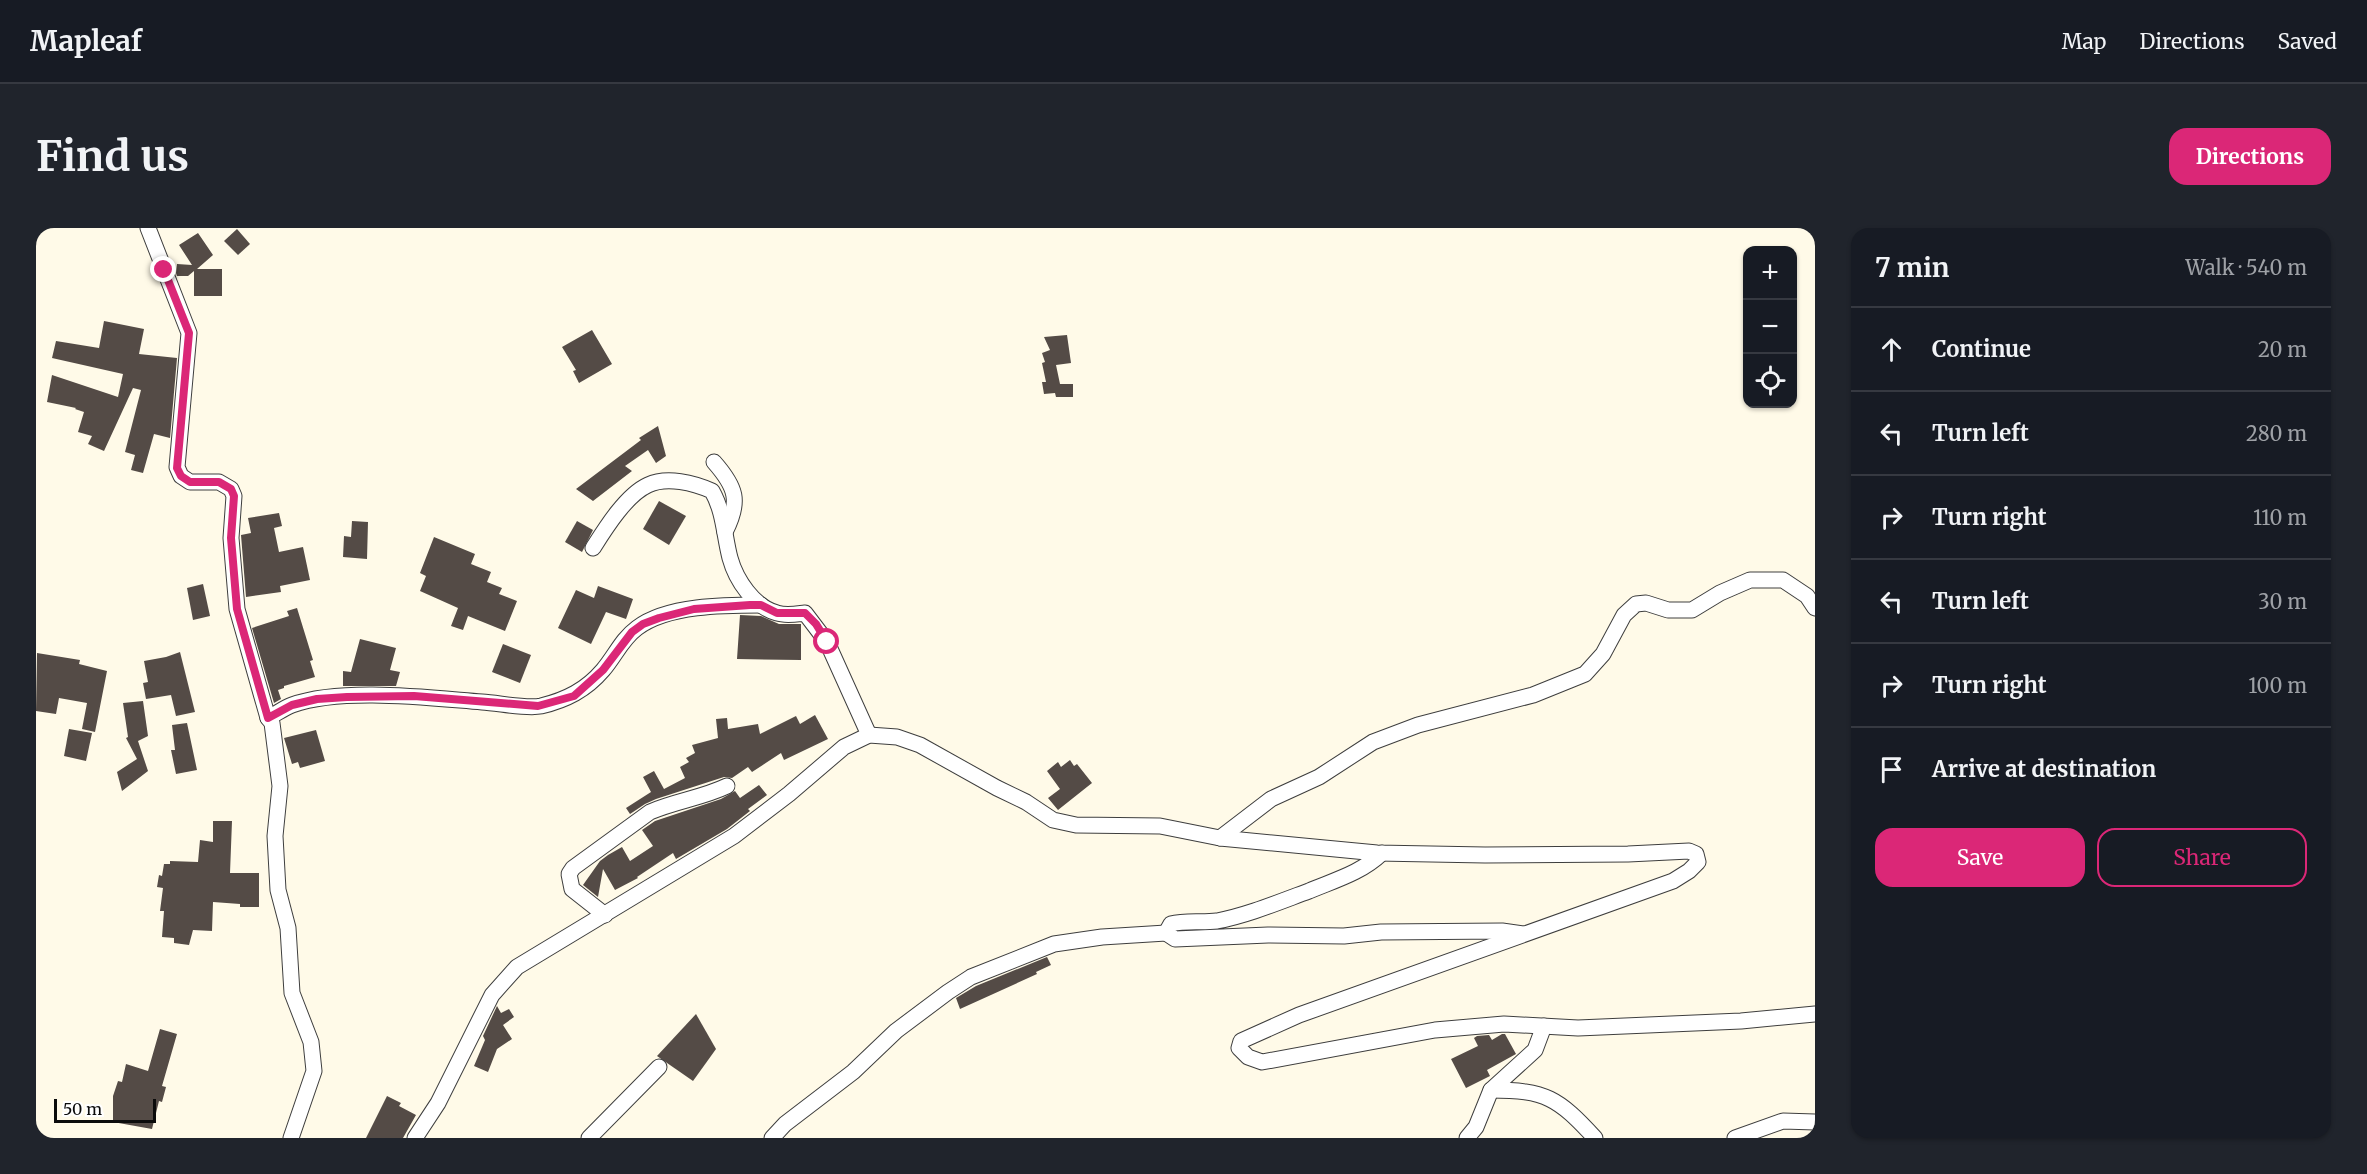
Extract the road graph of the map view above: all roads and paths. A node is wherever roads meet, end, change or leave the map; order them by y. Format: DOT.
graph roads {
  1 [pos="148,228"];
  2 [pos="714,462"];
  3 [pos="726,532"];
  4 [pos="593,548"];
  5 [pos="761,605"];
  6 [pos="1815,608"];
  7 [pos="268,718"];
  8 [pos="869,735"];
  9 [pos="727,786"];
  10 [pos="1220,838"];
  11 [pos="1382,853"];
  12 [pos="605,915"];
  13 [pos="1166,933"];
  14 [pos="1525,935"];
  15 [pos="1815,1014"];
  16 [pos="1544,1026"];
  17 [pos="659,1067"];
  18 [pos="1491,1089"];
  19 [pos="1815,1122"];
  20 [pos="291,1138"];
  21 [pos="415,1138"];
  22 [pos="589,1138"];
  23 [pos="772,1138"];
  24 [pos="1467,1138"];
  25 [pos="1595,1138"];
  26 [pos="1735,1138"];
  1 -- 7 [label="street"];
  2 -- 3 [label="street"];
  3 -- 4 [label="street"];
  3 -- 5 [label="street"];
  5 -- 7 [label="street"];
  5 -- 8 [label="street"];
  6 -- 10 [label="street"];
  7 -- 20 [label="street"];
  8 -- 10 [label="street"];
  8 -- 12 [label="street"];
  9 -- 12 [label="street"];
  10 -- 11 [label="street"];
  11 -- 13 [label="street"];
  11 -- 14 [label="street"];
  12 -- 21 [label="street"];
  13 -- 14 [label="street"];
  13 -- 23 [label="street"];
  14 -- 16 [label="street"];
  15 -- 16 [label="street"];
  16 -- 18 [label="street"];
  17 -- 22 [label="street"];
  18 -- 24 [label="street"];
  18 -- 25 [label="street"];
  19 -- 26 [label="street"];
}
